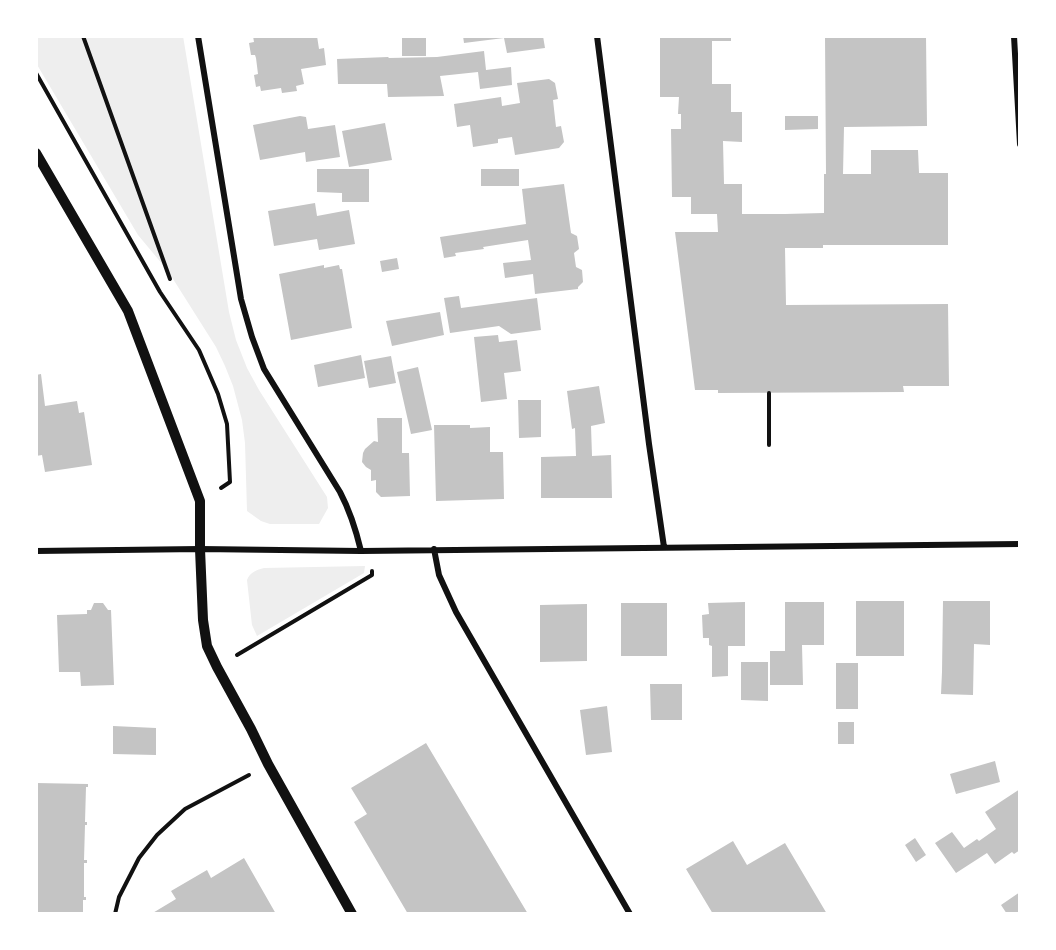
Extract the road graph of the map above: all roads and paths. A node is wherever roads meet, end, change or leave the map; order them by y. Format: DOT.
graph roads {
  1 [pos="83,36"];
  2 [pos="198,36"];
  3 [pos="597,36"];
  4 [pos="1014,36"];
  5 [pos="36,73"];
  6 [pos="1020,144"];
  7 [pos="36,153"];
  8 [pos="170,279"];
  9 [pos="769,393"];
  10 [pos="769,445"];
  11 [pos="200,501"];
  12 [pos="1020,544"];
  13 [pos="664,548"];
  14 [pos="200,549"];
  15 [pos="434,549"];
  16 [pos="36,551"];
  17 [pos="361,551"];
  18 [pos="217,667"];
  19 [pos="268,764"];
  20 [pos="115,914"];
  21 [pos="352,914"];
  22 [pos="630,914"];
  1 -- 8 [label="path"];
  2 -- 17 [label="street"];
  3 -- 13 [label="street"];
  4 -- 6 [label="street"];
  5 -- 11 [label="path"];
  7 -- 11 [label="street"];
  9 -- 10 [label="path"];
  11 -- 14 [label="street"];
  12 -- 13 [label="street"];
  13 -- 15 [label="street"];
  14 -- 16 [label="street"];
  14 -- 17 [label="street"];
  14 -- 18 [label="street"];
  15 -- 17 [label="street"];
  15 -- 22 [label="street"];
  17 -- 18 [label="path"];
  18 -- 19 [label="street"];
  19 -- 20 [label="path"];
  19 -- 21 [label="street"];
}
